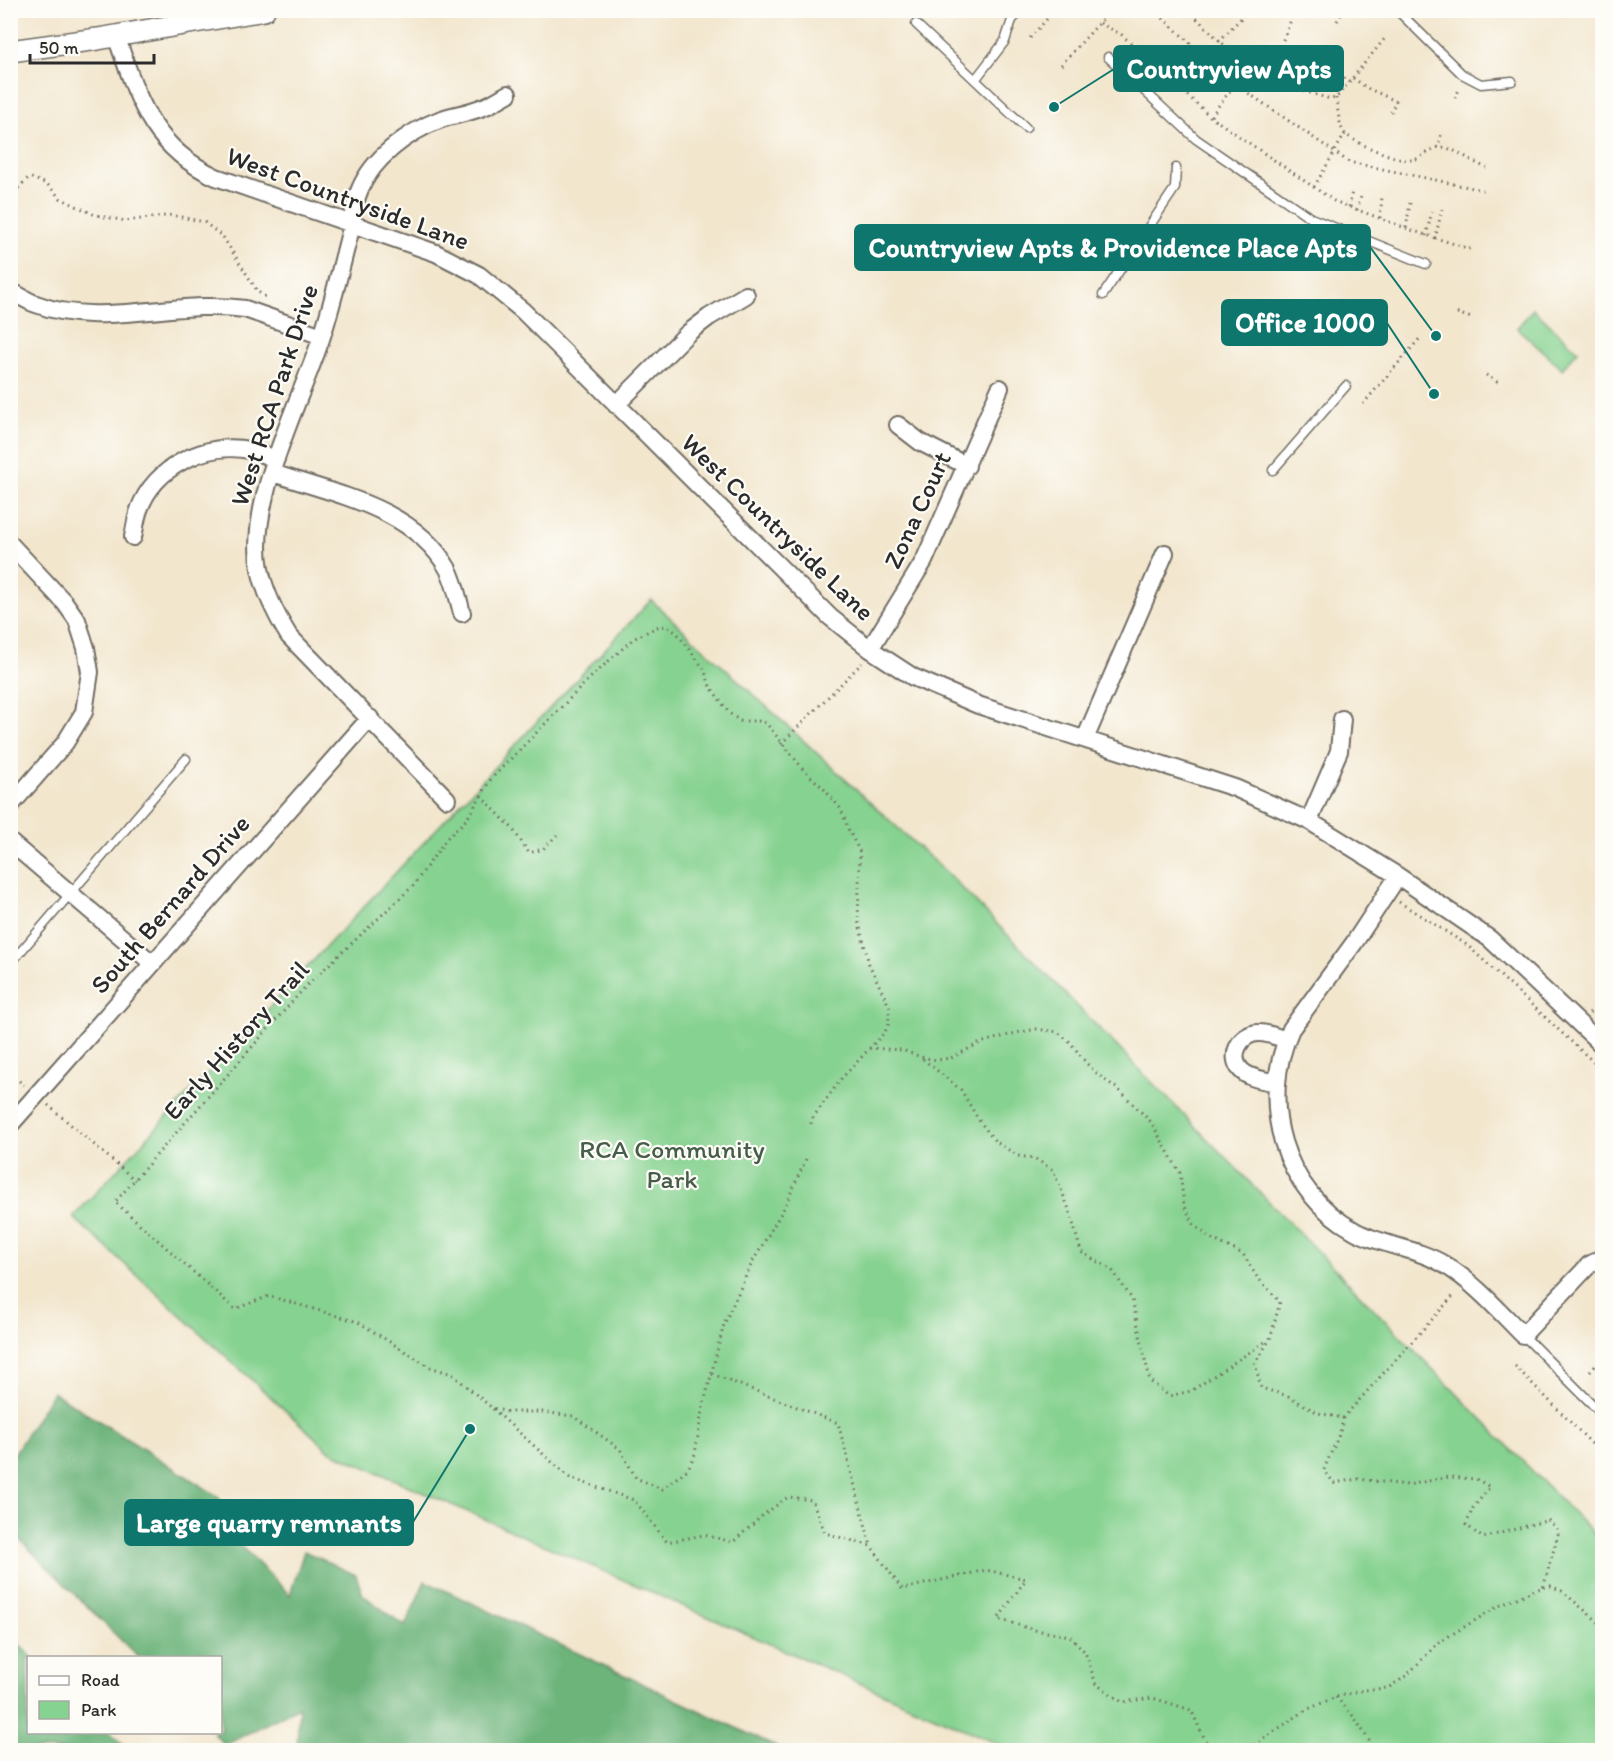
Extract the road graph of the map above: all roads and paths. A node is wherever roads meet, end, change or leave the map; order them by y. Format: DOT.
graph roads {
  1 [pos="264,10"];
  2 [pos="1021,10"];
  3 [pos="1055,10"];
  4 [pos="1111,10"];
  5 [pos="1154,10"];
  6 [pos="1188,10"];
  7 [pos="1249,10"];
  8 [pos="1295,10"];
  9 [pos="1344,10"];
  10 [pos="1397,10"];
  11 [pos="1337,21"];
  12 [pos="1100,23"];
  13 [pos="916,24"];
  14 [pos="116,36"];
  15 [pos="1386,37"];
  16 [pos="1030,38"];
  17 [pos="1282,39"];
  18 [pos="1219,41"];
  19 [pos="10,51"];
  20 [pos="1322,56"];
  21 [pos="1108,57"];
  22 [pos="1061,65"];
  23 [pos="1353,78"];
  24 [pos="975,80"];
  25 [pos="1512,81"];
  26 [pos="1349,82"];
  27 [pos="1235,84"];
  28 [pos="1460,88"];
  29 [pos="508,94"];
  30 [pos="1336,98"];
  31 [pos="1455,98"];
  32 [pos="1391,112"];
  33 [pos="1211,117"];
  34 [pos="1026,129"];
  35 [pos="1442,132"];
  36 [pos="1346,135"];
  37 [pos="1437,148"];
  38 [pos="1335,153"];
  39 [pos="1176,168"];
  40 [pos="1487,168"];
  41 [pos="1313,187"];
  42 [pos="1352,190"];
  43 [pos="1483,190"];
  44 [pos="1362,193"];
  45 [pos="10,197"];
  46 [pos="1382,197"];
  47 [pos="1410,202"];
  48 [pos="1349,207"];
  49 [pos="1433,207"];
  50 [pos="1442,209"];
  51 [pos="1357,210"];
  52 [pos="1380,218"];
  53 [pos="352,225"];
  54 [pos="1406,228"];
  55 [pos="1426,236"];
  56 [pos="1435,239"];
  57 [pos="1470,249"];
  58 [pos="1426,264"];
  59 [pos="10,291"];
  60 [pos="746,295"];
  61 [pos="1103,295"];
  62 [pos="268,299"];
  63 [pos="1457,313"];
  64 [pos="1474,318"];
  65 [pos="322,336"];
  66 [pos="1421,337"];
  67 [pos="1486,375"];
  68 [pos="1500,384"];
  69 [pos="1346,386"];
  70 [pos="1000,388"];
  71 [pos="1363,404"];
  72 [pos="616,405"];
  73 [pos="898,425"];
  74 [pos="274,466"];
  75 [pos="967,466"];
  76 [pos="1273,470"];
  77 [pos="133,537"];
  78 [pos="10,544"];
  79 [pos="1165,553"];
  80 [pos="462,613"];
  81 [pos="870,649"];
  82 [pos="370,718"];
  83 [pos="1342,719"];
  84 [pos="1084,739"];
  85 [pos="781,744"];
  86 [pos="186,759"];
  87 [pos="481,796"];
  88 [pos="447,799"];
  89 [pos="10,806"];
  90 [pos="1309,821"];
  91 [pos="557,835"];
  92 [pos="10,842"];
  93 [pos="1398,876"];
  94 [pos="71,894"];
  95 [pos="1397,901"];
  96 [pos="152,963"];
  97 [pos="10,964"];
  98 [pos="1602,1004"];
  99 [pos="1591,1011"];
  100 [pos="1286,1040"];
  101 [pos="1602,1045"];
  102 [pos="869,1048"];
  103 [pos="921,1057"];
  104 [pos="1602,1070"];
  105 [pos="10,1073"];
  106 [pos="1276,1083"];
  107 [pos="27,1087"];
  108 [pos="44,1102"];
  109 [pos="10,1125"];
  110 [pos="810,1127"];
  111 [pos="807,1159"];
  112 [pos="135,1180"];
  113 [pos="1602,1258"];
  114 [pos="1455,1294"];
  115 [pos="1523,1335"];
  116 [pos="1270,1339"];
  117 [pos="1602,1357"];
  118 [pos="1515,1366"];
  119 [pos="1590,1371"];
  120 [pos="712,1374"];
  121 [pos="492,1408"];
  122 [pos="1602,1414"];
  123 [pos="1343,1418"];
  124 [pos="1602,1454"];
  125 [pos="871,1546"];
  126 [pos="1542,1588"];
  127 [pos="1602,1625"];
  128 [pos="1336,1697"];
  129 [pos="1210,1750"];
  130 [pos="1219,1750"];
  131 [pos="1375,1750"];
  1 -- 14 [label="street"];
  2 -- 24 [label="lane"];
  3 -- 16 [label="path"];
  4 -- 12 [label="path"];
  5 -- 27 [label="path"];
  6 -- 18 [label="path"];
  7 -- 18 [label="path"];
  8 -- 17 [label="path"];
  9 -- 11 [label="path"];
  10 -- 25 [label="lane"];
  12 -- 22 [label="path"];
  12 -- 33 [label="path"];
  13 -- 24 [label="lane"];
  14 -- 19 [label="street"];
  14 -- 53 [label="street, West Countryside Lane"];
  15 -- 23 [label="path"];
  18 -- 30 [label="path"];
  20 -- 26 [label="path"];
  21 -- 58 [label="lane"];
  23 -- 26 [label="path"];
  23 -- 32 [label="path"];
  24 -- 34 [label="lane"];
  26 -- 30 [label="path"];
  27 -- 33 [label="path"];
  27 -- 38 [label="path"];
  28 -- 31 [label="path"];
  29 -- 53 [label="street, West RCA Park Drive"];
  30 -- 36 [label="path"];
  33 -- 41 [label="path"];
  35 -- 37 [label="path"];
  36 -- 37 [label="path"];
  36 -- 38 [label="path"];
  37 -- 40 [label="path"];
  38 -- 41 [label="path"];
  38 -- 43 [label="path"];
  39 -- 61 [label="lane"];
  41 -- 48 [label="path"];
  42 -- 48 [label="path"];
  44 -- 51 [label="path"];
  45 -- 62 [label="path"];
  46 -- 52 [label="path"];
  47 -- 54 [label="path"];
  48 -- 51 [label="path"];
  49 -- 55 [label="path"];
  50 -- 56 [label="path"];
  51 -- 52 [label="path"];
  52 -- 54 [label="path"];
  53 -- 65 [label="street, West RCA Park Drive"];
  53 -- 72 [label="street, West Countryside Lane"];
  54 -- 55 [label="path"];
  55 -- 56 [label="path"];
  56 -- 57 [label="path"];
  59 -- 65 [label="street"];
  60 -- 72 [label="street"];
  63 -- 64 [label="path"];
  65 -- 74 [label="street, West RCA Park Drive"];
  66 -- 71 [label="path"];
  67 -- 68 [label="path"];
  69 -- 76 [label="lane"];
  70 -- 75 [label="street, Zona Court"];
  72 -- 81 [label="street, West Countryside Lane"];
  73 -- 75 [label="street"];
  74 -- 77 [label="street"];
  74 -- 80 [label="street"];
  74 -- 82 [label="street, West RCA Park Drive"];
  75 -- 81 [label="street, Zona Court"];
  78 -- 89 [label="street"];
  79 -- 84 [label="street"];
  81 -- 84 [label="street, West Countryside Lane"];
  81 -- 85 [label="path"];
  82 -- 88 [label="street, West RCA Park Drive"];
  82 -- 96 [label="street, South Bernard Drive"];
  83 -- 90 [label="street"];
  84 -- 90 [label="street, West Countryside Lane"];
  85 -- 87 [label="path, Early History Trail"];
  85 -- 102 [label="path, Early History Trail"];
  86 -- 94 [label="lane"];
  87 -- 91 [label="path"];
  87 -- 112 [label="path, Early History Trail"];
  90 -- 93 [label="street, West Countryside Lane"];
  92 -- 94 [label="street"];
  93 -- 100 [label="street"];
  93 -- 101 [label="street, West Countryside Lane"];
  94 -- 96 [label="street"];
  94 -- 97 [label="lane"];
  95 -- 104 [label="path"];
  96 -- 109 [label="street, South Bernard Drive"];
  98 -- 99 [label="path"];
  100 -- 106 [label="street"];
  100 -- 106 [label="street"];
  102 -- 103 [label="path"];
  102 -- 110 [label="path, Early History Trail"];
  103 -- 116 [label="path"];
  103 -- 116 [label="path"];
  105 -- 107 [label="path"];
  106 -- 115 [label="street"];
  108 -- 112 [label="path"];
  111 -- 120 [label="path"];
  112 -- 121 [label="path, Early History Trail"];
  113 -- 115 [label="street"];
  114 -- 123 [label="path"];
  115 -- 122 [label="lane"];
  116 -- 123 [label="path"];
  117 -- 119 [label="path"];
  118 -- 124 [label="path"];
  120 -- 121 [label="path"];
  120 -- 125 [label="path"];
  121 -- 125 [label="path"];
  123 -- 126 [label="path"];
  125 -- 129 [label="path"];
  126 -- 127 [label="path"];
  126 -- 128 [label="path"];
  128 -- 130 [label="path"];
  128 -- 131 [label="path"];
}
